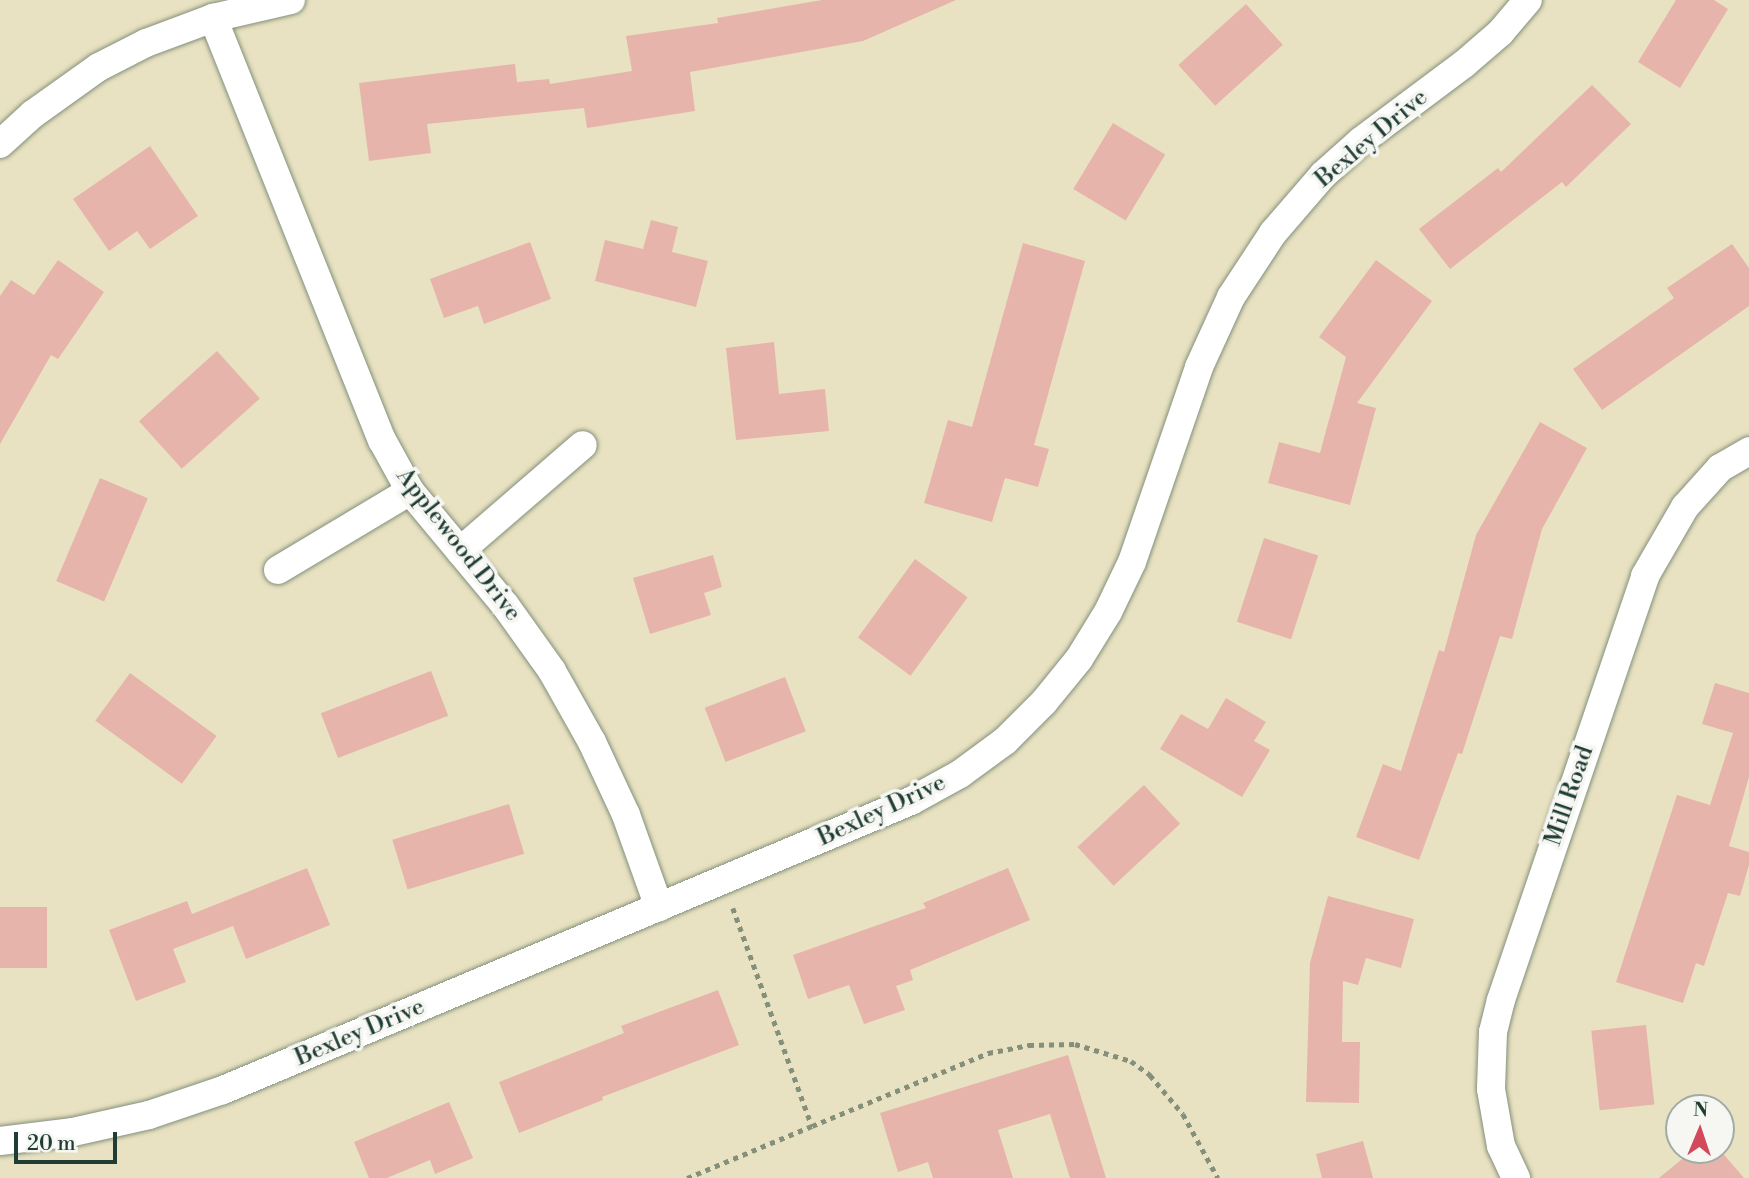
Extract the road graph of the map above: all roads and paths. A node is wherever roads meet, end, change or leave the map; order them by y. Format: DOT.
graph roads {
  1 [pos="291,0"];
  2 [pos="1528,0"];
  3 [pos="212,18"];
  4 [pos="0,144"];
  5 [pos="583,445"];
  6 [pos="1749,451"];
  7 [pos="410,491"];
  8 [pos="460,551"];
  9 [pos="278,570"];
  10 [pos="732,905"];
  11 [pos="659,907"];
  12 [pos="812,1126"];
  13 [pos="0,1141"];
  14 [pos="687,1178"];
  15 [pos="1218,1178"];
  16 [pos="1516,1178"];
  1 -- 3 [label="street"];
  2 -- 11 [label="street, Bexley Drive"];
  3 -- 4 [label="street"];
  3 -- 7 [label="street, Applewood Drive"];
  5 -- 8 [label="street"];
  6 -- 16 [label="street, Mill Road"];
  7 -- 8 [label="street, Applewood Drive"];
  7 -- 9 [label="street"];
  8 -- 11 [label="street, Applewood Drive"];
  10 -- 12 [label="path"];
  11 -- 13 [label="street, Bexley Drive"];
  12 -- 14 [label="path"];
  12 -- 15 [label="path"];
}
